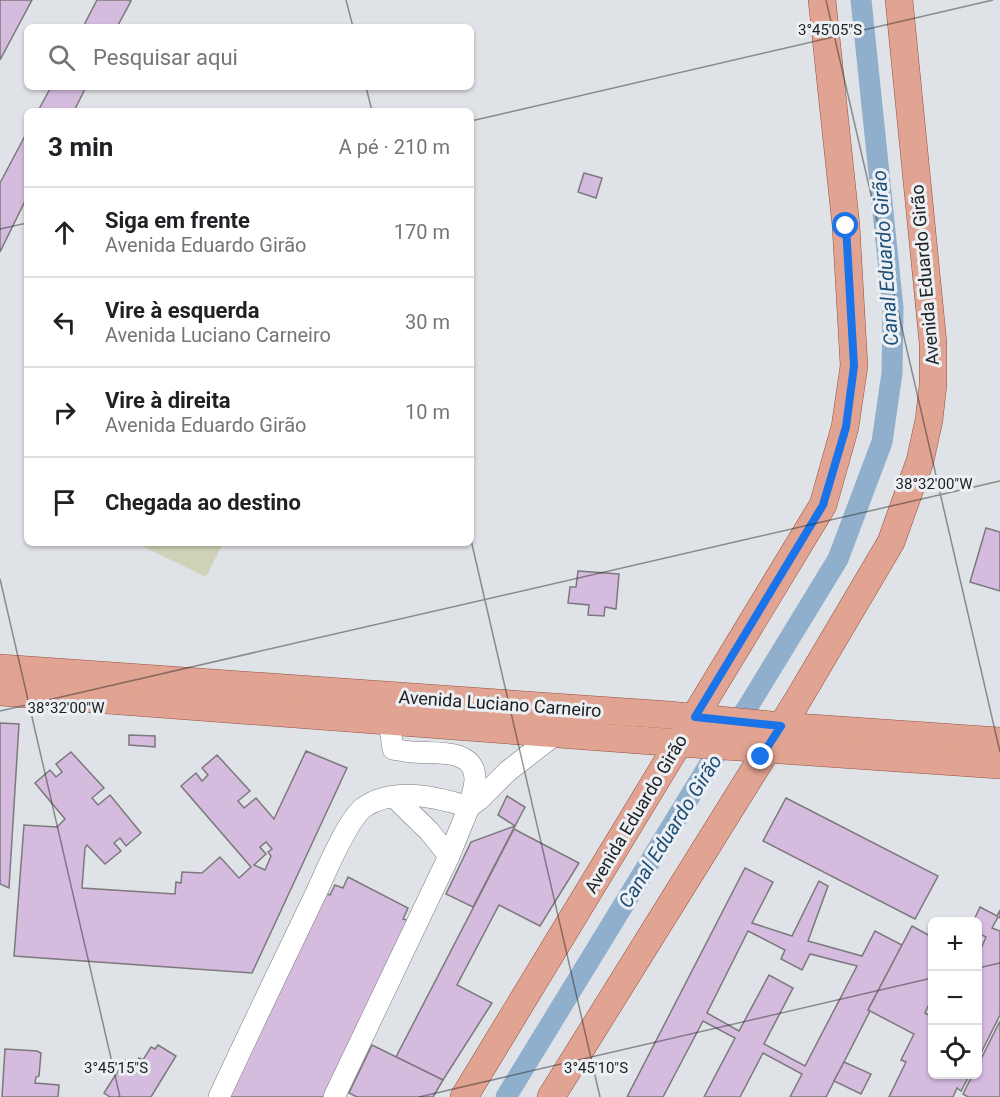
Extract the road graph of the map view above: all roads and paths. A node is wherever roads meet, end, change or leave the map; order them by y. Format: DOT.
graph roads {
  1 [pos="822,0"];
  2 [pos="899,0"];
  3 [pos="0,668"];
  4 [pos="0,692"];
  5 [pos="705,718"];
  6 [pos="389,722"];
  7 [pos="556,734"];
  8 [pos="764,737"];
  9 [pos="1000,741"];
  10 [pos="689,744"];
  11 [pos="1000,765"];
  12 [pos="394,797"];
  13 [pos="469,807"];
  14 [pos="448,856"];
  15 [pos="219,1097"];
  16 [pos="334,1097"];
  17 [pos="464,1097"];
  18 [pos="551,1097"];
  1 -- 5 [label="main road, Avenida Eduardo Girão"];
  2 -- 8 [label="main road, Avenida Eduardo Girão"];
  3 -- 5 [label="main road, Avenida Luciano Carneiro"];
  4 -- 6 [label="main road, Avenida Luciano Carneiro"];
  5 -- 8 [label="main road, Avenida Luciano Carneiro"];
  5 -- 10 [label="main road, Avenida Eduardo Girão"];
  6 -- 7 [label="main road, Avenida Luciano Carneiro"];
  6 -- 13 [label="lane"];
  7 -- 10 [label="main road, Avenida Luciano Carneiro"];
  7 -- 13 [label="lane"];
  8 -- 9 [label="main road, Avenida Luciano Carneiro"];
  8 -- 10 [label="main road, Avenida Luciano Carneiro"];
  8 -- 11 [label="main road, Avenida Luciano Carneiro"];
  8 -- 18 [label="main road, Avenida Eduardo Girão"];
  10 -- 17 [label="main road, Avenida Eduardo Girão"];
  12 -- 13 [label="lane"];
  12 -- 14 [label="lane"];
  12 -- 15 [label="lane"];
  13 -- 14 [label="lane"];
  14 -- 16 [label="lane"];
}
